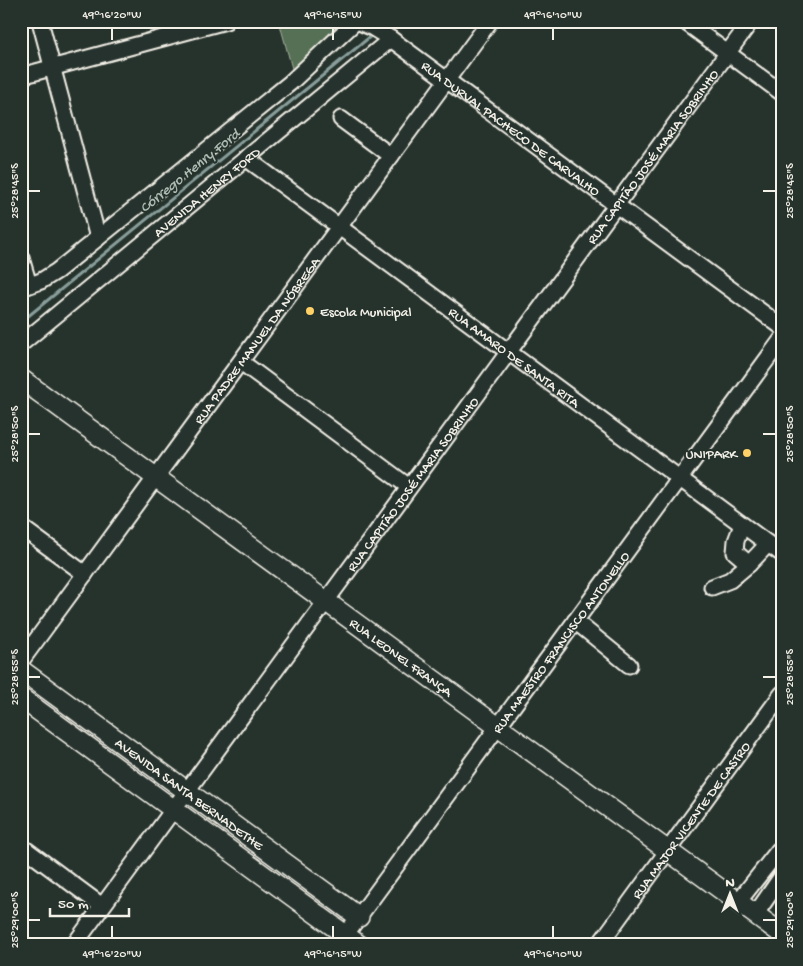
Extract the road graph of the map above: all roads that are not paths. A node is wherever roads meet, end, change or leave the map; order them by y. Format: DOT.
graph roads {
  1 [pos="40,21"];
  2 [pos="226,21"];
  3 [pos="356,21"];
  4 [pos="490,21"];
  5 [pos="684,21"];
  6 [pos="751,21"];
  7 [pos="391,39"];
  8 [pos="728,53"];
  9 [pos="53,68"];
  10 [pos="21,76"];
  11 [pos="447,80"];
  12 [pos="782,93"];
  13 [pos="341,119"];
  14 [pos="391,156"];
  15 [pos="246,158"];
  16 [pos="616,205"];
  17 [pos="339,227"];
  18 [pos="98,238"];
  19 [pos="21,258"];
  20 [pos="25,286"];
  21 [pos="782,327"];
  22 [pos="782,339"];
  23 [pos="21,344"];
  24 [pos="508,352"];
  25 [pos="241,362"];
  26 [pos="21,379"];
  27 [pos="156,477"];
  28 [pos="679,478"];
  29 [pos="410,487"];
  30 [pos="742,525"];
  31 [pos="21,528"];
  32 [pos="768,544"];
  33 [pos="782,554"];
  34 [pos="749,564"];
  35 [pos="85,574"];
  36 [pos="712,587"];
  37 [pos="326,601"];
  38 [pos="575,620"];
  39 [pos="21,661"];
  40 [pos="629,665"];
  41 [pos="21,670"];
  42 [pos="782,694"];
  43 [pos="21,698"];
  44 [pos="498,726"];
  45 [pos="187,791"];
  46 [pos="173,810"];
  47 [pos="21,846"];
  48 [pos="668,850"];
  49 [pos="779,850"];
  50 [pos="782,876"];
  51 [pos="738,902"];
  52 [pos="102,906"];
  53 [pos="755,915"];
  54 [pos="359,917"];
  55 [pos="782,934"];
  56 [pos="347,942"];
  57 [pos="74,945"];
  58 [pos="599,945"];
  1 -- 9 [label="street"];
  2 -- 9 [label="street"];
  3 -- 7 [label="street, RUA DURVAL PACHECO DE CARVALHO"];
  3 -- 18 [label="street"];
  4 -- 11 [label="street, RUA PADRE MANUEL DA NÓBREGA"];
  5 -- 8 [label="street"];
  6 -- 8 [label="street, RUA CAPITÃO JOSÉ MARIA SOBRINHO"];
  7 -- 11 [label="street, RUA DURVAL PACHECO DE CARVALHO"];
  7 -- 15 [label="street, AVENIDA HENRY FORD"];
  8 -- 12 [label="street"];
  8 -- 16 [label="street, RUA CAPITÃO JOSÉ MARIA SOBRINHO"];
  9 -- 10 [label="street"];
  9 -- 18 [label="street"];
  11 -- 14 [label="street, RUA PADRE MANUEL DA NÓBREGA"];
  11 -- 16 [label="street, RUA DURVAL PACHECO DE CARVALHO"];
  13 -- 14 [label="street"];
  14 -- 17 [label="street, RUA PADRE MANUEL DA NÓBREGA"];
  15 -- 17 [label="street, RUA AMARO DE SANTA RITA"];
  15 -- 23 [label="street, AVENIDA HENRY FORD"];
  16 -- 21 [label="street, RUA DURVAL PACHECO DE CARVALHO"];
  16 -- 24 [label="street, RUA CAPITÃO JOSÉ MARIA SOBRINHO"];
  17 -- 24 [label="street, RUA AMARO DE SANTA RITA"];
  17 -- 25 [label="street, RUA PADRE MANUEL DA NÓBREGA"];
  18 -- 20 [label="street"];
  19 -- 20 [label="street"];
  22 -- 28 [label="street, RUA MAESTRO FRANCISCO ANTONELLO"];
  24 -- 28 [label="street, RUA AMARO DE SANTA RITA"];
  24 -- 29 [label="street, RUA CAPITÃO JOSÉ MARIA SOBRINHO"];
  25 -- 27 [label="street, RUA PADRE MANUEL DA NÓBREGA"];
  25 -- 29 [label="street"];
  26 -- 27 [label="main road, RUA LEONEL FRANÇA"];
  27 -- 35 [label="street, RUA PADRE MANUEL DA NÓBREGA"];
  27 -- 37 [label="main road, RUA LEONEL FRANÇA"];
  28 -- 30 [label="street, RUA AMARO DE SANTA RITA"];
  28 -- 38 [label="street, RUA MAESTRO FRANCISCO ANTONELLO"];
  29 -- 37 [label="street, RUA CAPITÃO JOSÉ MARIA SOBRINHO"];
  30 -- 32 [label="street, RUA AMARO DE SANTA RITA"];
  30 -- 34 [label="street"];
  31 -- 35 [label="street"];
  32 -- 33 [label="street, RUA AMARO DE SANTA RITA"];
  32 -- 34 [label="street"];
  34 -- 36 [label="street"];
  35 -- 39 [label="street, RUA PADRE MANUEL DA NÓBREGA"];
  37 -- 44 [label="main road, RUA LEONEL FRANÇA"];
  37 -- 45 [label="street, RUA CAPITÃO JOSÉ MARIA SOBRINHO"];
  38 -- 40 [label="street"];
  38 -- 44 [label="street, RUA MAESTRO FRANCISCO ANTONELLO"];
  41 -- 45 [label="main road, AVENIDA SANTA BERNADETHE"];
  42 -- 48 [label="street, RUA MAJOR VICENTE DE CASTRO"];
  43 -- 46 [label="main road, AVENIDA SANTA BERNADETHE"];
  44 -- 48 [label="main road, RUA LEONEL FRANÇA"];
  44 -- 54 [label="street, RUA MAESTRO FRANCISCO ANTONELLO"];
  45 -- 46 [label="street, RUA CAPITÃO JOSÉ MARIA SOBRINHO"];
  45 -- 54 [label="main road, AVENIDA SANTA BERNADETHE"];
  46 -- 52 [label="street, RUA CAPITÃO JOSÉ MARIA SOBRINHO"];
  46 -- 56 [label="main road, AVENIDA SANTA BERNADETHE"];
  47 -- 52 [label="street"];
  48 -- 51 [label="main road, RUA LEONEL FRANÇA"];
  48 -- 58 [label="street, RUA MAJOR VICENTE DE CASTRO"];
  49 -- 51 [label="street"];
  50 -- 53 [label="street"];
  51 -- 53 [label="main road, RUA LEONEL FRANÇA"];
  52 -- 57 [label="street, RUA CAPITÃO JOSÉ MARIA SOBRINHO"];
  53 -- 55 [label="main road, RUA LEONEL FRANÇA"];
  54 -- 56 [label="street, RUA MAESTRO FRANCISCO ANTONELLO"];
}
